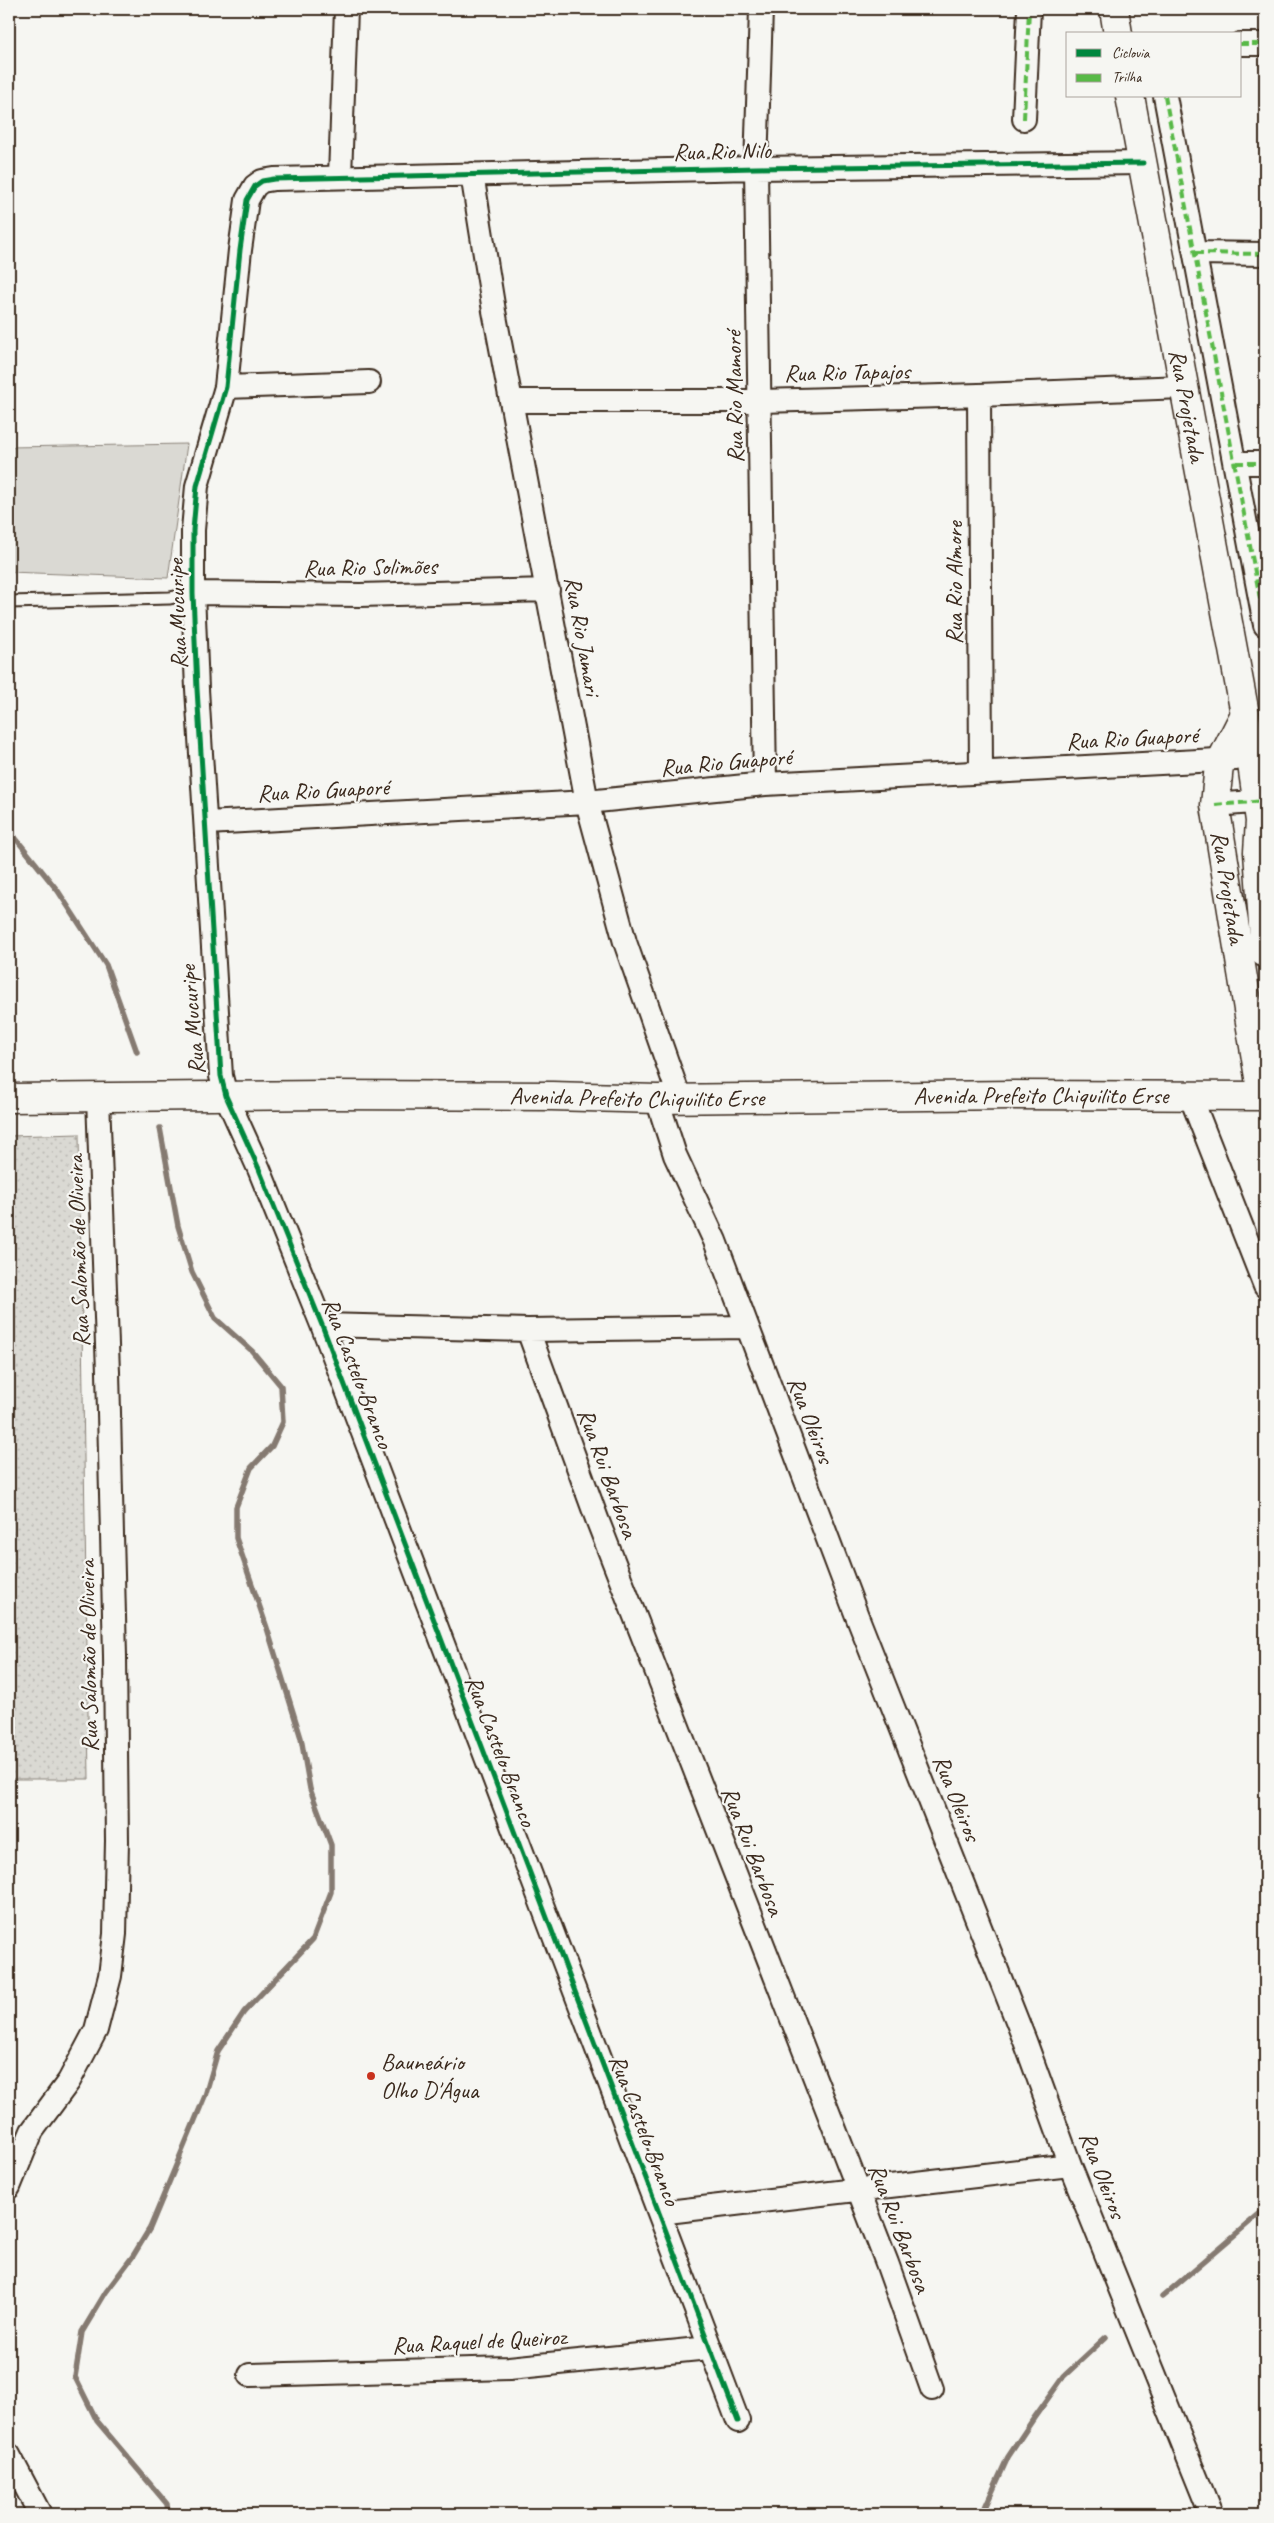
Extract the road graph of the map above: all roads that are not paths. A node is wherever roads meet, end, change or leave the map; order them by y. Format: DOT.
graph roads {
  1 [pos="346,9"];
  2 [pos="761,9"];
  3 [pos="1029,9"];
  4 [pos="1114,9"];
  5 [pos="1118,32"];
  6 [pos="1242,44"];
  7 [pos="1265,44"];
  8 [pos="1130,98"];
  9 [pos="1165,98"];
  10 [pos="1024,119"];
  11 [pos="1142,163"];
  12 [pos="756,168"];
  13 [pos="472,174"];
  14 [pos="340,176"];
  15 [pos="302,179"];
  16 [pos="1195,254"];
  17 [pos="1265,254"];
  18 [pos="369,382"];
  19 [pos="226,387"];
  20 [pos="1183,387"];
  21 [pos="979,395"];
  22 [pos="512,401"];
  23 [pos="761,401"];
  24 [pos="1236,463"];
  25 [pos="1265,463"];
  26 [pos="548,590"];
  27 [pos="193,593"];
  28 [pos="9,602"];
  29 [pos="1265,625"];
  30 [pos="1245,714"];
  31 [pos="1251,757"];
  32 [pos="1221,760"];
  33 [pos="981,771"];
  34 [pos="765,784"];
  35 [pos="587,802"];
  36 [pos="1261,802"];
  37 [pos="1215,805"];
  38 [pos="206,823"];
  39 [pos="1265,953"];
  40 [pos="226,1096"];
  41 [pos="1190,1096"];
  42 [pos="1264,1096"];
  43 [pos="9,1098"];
  44 [pos="98,1098"];
  45 [pos="669,1099"];
  46 [pos="1265,1286"];
  47 [pos="322,1325"];
  48 [pos="747,1327"];
  49 [pos="528,1330"];
  50 [pos="1070,2165"];
  51 [pos="9,2187"];
  52 [pos="858,2190"];
  53 [pos="659,2213"];
  54 [pos="709,2348"];
  55 [pos="250,2375"];
  56 [pos="932,2389"];
  57 [pos="738,2421"];
  58 [pos="9,2455"];
  59 [pos="40,2514"];
  60 [pos="1211,2514"];
  1 -- 14 [label="street"];
  2 -- 12 [label="street, Rua Rio Mamoré"];
  3 -- 10 [label="street"];
  4 -- 5 [label="street"];
  6 -- 7 [label="street"];
  8 -- 11 [label="street, Rua Projetada"];
  9 -- 16 [label="street"];
  11 -- 12 [label="street, Rua Rio Nilo"];
  11 -- 20 [label="street, Rua Projetada"];
  12 -- 13 [label="street, Rua Rio Nilo"];
  12 -- 23 [label="street, Rua Rio Mamoré"];
  13 -- 14 [label="street, Rua Rio Nilo"];
  13 -- 22 [label="street, Rua Rio Jamari"];
  14 -- 15 [label="street, Rua Rio Nilo"];
  15 -- 19 [label="street, Rua Mucuripe"];
  16 -- 17 [label="street"];
  16 -- 24 [label="street"];
  18 -- 19 [label="street"];
  19 -- 27 [label="street, Rua Mucuripe"];
  20 -- 21 [label="street, Rua Rio Tapajos"];
  20 -- 30 [label="street, Rua Projetada"];
  21 -- 23 [label="street, Rua Rio Tapajos"];
  21 -- 33 [label="street, Rua Rio Almore"];
  22 -- 23 [label="street, Rua Rio Tapajos"];
  22 -- 26 [label="street, Rua Rio Jamari"];
  23 -- 34 [label="street, Rua Rio Mamoré"];
  24 -- 25 [label="street"];
  24 -- 29 [label="street"];
  26 -- 27 [label="street, Rua Rio Solimões"];
  26 -- 35 [label="street, Rua Rio Jamari"];
  27 -- 28 [label="lane"];
  27 -- 38 [label="street, Rua Mucuripe"];
  30 -- 31 [label="street, Rua Projetada"];
  30 -- 32 [label="street, Rua Projetada"];
  31 -- 32 [label="street, Rua Rio Guaporé"];
  31 -- 36 [label="street, Rua Projetada"];
  32 -- 33 [label="street, Rua Rio Guaporé"];
  32 -- 37 [label="street, Rua Projetada"];
  33 -- 34 [label="street, Rua Rio Guaporé"];
  34 -- 35 [label="street, Rua Rio Guaporé"];
  35 -- 38 [label="street, Rua Rio Guaporé"];
  35 -- 45 [label="street, Rua Rio Jamari"];
  36 -- 37 [label="street"];
  36 -- 39 [label="street, Rua Projetada"];
  37 -- 42 [label="street, Rua Projetada"];
  38 -- 40 [label="street, Rua Mucuripe"];
  40 -- 44 [label="street, Avenida Prefeito Chiquilito Erse"];
  40 -- 45 [label="street, Avenida Prefeito Chiquilito Erse"];
  40 -- 47 [label="street, Rua Castelo Branco"];
  41 -- 42 [label="street, Avenida Prefeito Chiquilito Erse"];
  41 -- 45 [label="street, Avenida Prefeito Chiquilito Erse"];
  41 -- 46 [label="street"];
  43 -- 44 [label="street, Avenida Prefeito Chiquilito Erse"];
  44 -- 51 [label="street, Rua Salomão de Oliveira"];
  45 -- 48 [label="street, Rua Oleiros"];
  47 -- 49 [label="street"];
  47 -- 53 [label="street, Rua Castelo Branco"];
  48 -- 49 [label="street"];
  48 -- 50 [label="street, Rua Oleiros"];
  49 -- 52 [label="street, Rua Rui Barbosa"];
  50 -- 52 [label="street"];
  50 -- 60 [label="street, Rua Oleiros"];
  52 -- 53 [label="street"];
  52 -- 56 [label="street, Rua Rui Barbosa"];
  53 -- 54 [label="street, Rua Castelo Branco"];
  54 -- 55 [label="street, Rua Raquel de Queiroz"];
  54 -- 57 [label="street, Rua Castelo Branco"];
  58 -- 59 [label="street"];
}
